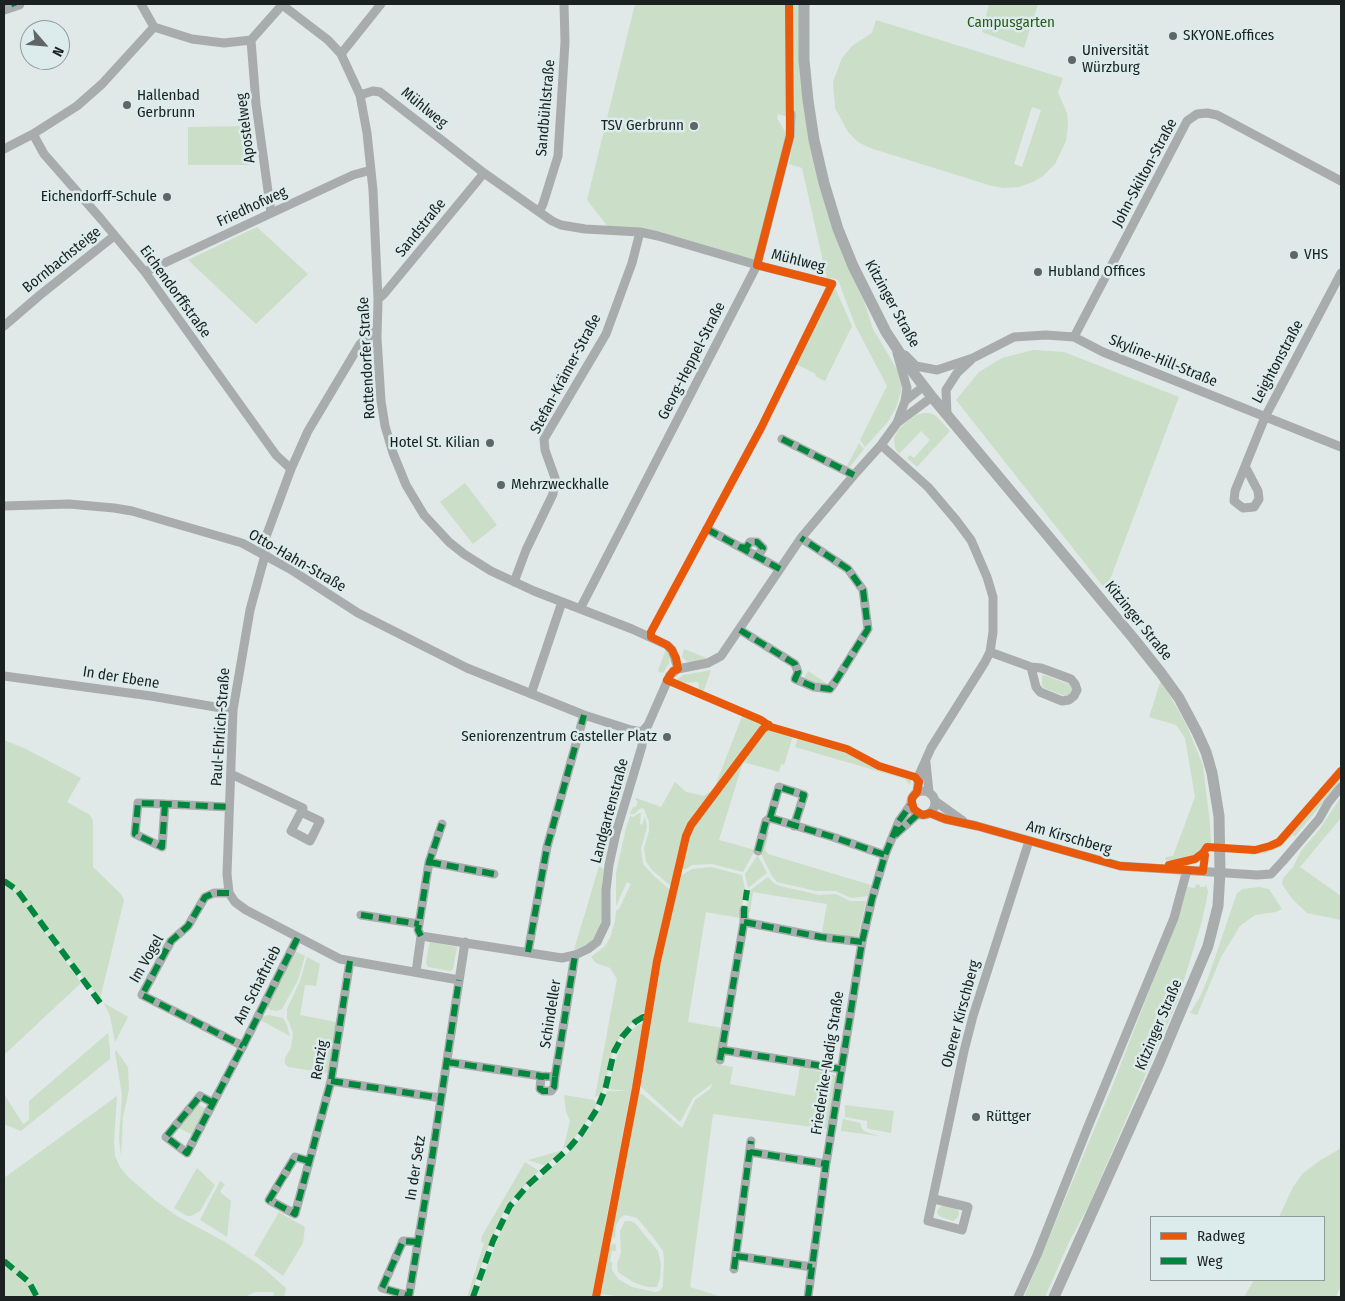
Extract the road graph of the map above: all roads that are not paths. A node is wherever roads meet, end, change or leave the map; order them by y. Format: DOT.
graph roads {
  1 [pos="140,4"];
  2 [pos="281,4"];
  3 [pos="381,4"];
  4 [pos="564,4"];
  5 [pos="804,4"];
  6 [pos="154,27"];
  7 [pos="251,40"];
  8 [pos="341,54"];
  9 [pos="360,95"];
  10 [pos="791,114"];
  11 [pos="33,134"];
  12 [pos="4,149"];
  13 [pos="372,170"];
  14 [pos="484,173"];
  15 [pos="1341,181"];
  16 [pos="539,212"];
  17 [pos="270,213"];
  18 [pos="640,232"];
  19 [pos="114,236"];
  20 [pos="757,265"];
  21 [pos="145,272"];
  22 [pos="1341,273"];
  23 [pos="832,284"];
  24 [pos="378,299"];
  25 [pos="4,326"];
  26 [pos="377,330"];
  27 [pos="1074,337"];
  28 [pos="894,345"];
  29 [pos="973,358"];
  30 [pos="924,386"];
  31 [pos="932,397"];
  32 [pos="905,401"];
  33 [pos="947,415"];
  34 [pos="1265,417"];
  35 [pos="897,423"];
  36 [pos="782,438"];
  37 [pos="881,445"];
  38 [pos="1341,447"];
  39 [pos="1246,468"];
  40 [pos="291,469"];
  41 [pos="854,475"];
  42 [pos="4,506"];
  43 [pos="706,530"];
  44 [pos="802,538"];
  45 [pos="265,555"];
  46 [pos="780,569"];
  47 [pos="514,582"];
  48 [pos="562,602"];
  49 [pos="580,609"];
  50 [pos="740,630"];
  51 [pos="990,652"];
  52 [pos="1031,668"];
  53 [pos="678,669"];
  54 [pos="4,676"];
  55 [pos="531,694"];
  56 [pos="233,710"];
  57 [pos="584,715"];
  58 [pos="640,732"];
  59 [pos="925,760"];
  60 [pos="231,774"];
  61 [pos="1341,787"];
  62 [pos="918,792"];
  63 [pos="929,792"];
  64 [pos="935,802"];
  65 [pos="912,803"];
  66 [pos="165,804"];
  67 [pos="229,807"];
  68 [pos="301,812"];
  69 [pos="919,813"];
  70 [pos="930,813"];
  71 [pos="770,818"];
  72 [pos="965,823"];
  73 [pos="442,824"];
  74 [pos="794,826"];
  75 [pos="893,837"];
  76 [pos="1029,841"];
  77 [pos="758,851"];
  78 [pos="885,855"];
  79 [pos="428,862"];
  80 [pos="1187,870"];
  81 [pos="1220,872"];
  82 [pos="494,874"];
  83 [pos="229,893"];
  84 [pos="744,910"];
  85 [pos="361,915"];
  86 [pos="744,922"];
  87 [pos="419,924"];
  88 [pos="421,936"];
  89 [pos="298,937"];
  90 [pos="465,942"];
  91 [pos="862,942"];
  92 [pos="528,952"];
  93 [pos="575,955"];
  94 [pos="350,961"];
  95 [pos="416,972"];
  96 [pos="459,980"];
  97 [pos="182,1015"];
  98 [pos="243,1046"];
  99 [pos="722,1050"];
  100 [pos="720,1060"];
  101 [pos="447,1062"];
  102 [pos="841,1069"];
  103 [pos="541,1076"];
  104 [pos="555,1077"];
  105 [pos="331,1081"];
  106 [pos="440,1098"];
  107 [pos="213,1103"];
  108 [pos="751,1141"];
  109 [pos="750,1152"];
  110 [pos="309,1161"];
  111 [pos="826,1164"];
  112 [pos="934,1199"];
  113 [pos="418,1242"];
  114 [pos="736,1256"];
  115 [pos="812,1266"];
  116 [pos="734,1269"];
  117 [pos="808,1297"];
  118 [pos="1018,1297"];
  119 [pos="1054,1297"];
  1 -- 6 [label="street"];
  2 -- 7 [label="street"];
  2 -- 8 [label="street"];
  3 -- 8 [label="street"];
  4 -- 16 [label="street, Sandbühlstraße"];
  5 -- 28 [label="street, Kitzinger Straße"];
  6 -- 7 [label="street"];
  6 -- 11 [label="street"];
  7 -- 17 [label="street, Apostelweg"];
  8 -- 9 [label="street"];
  9 -- 13 [label="street, Rottendorfer Straße"];
  9 -- 14 [label="street, Mühlweg"];
  10 -- 20 [label="street, Georg-Heppel-Straße"];
  11 -- 12 [label="street"];
  11 -- 19 [label="street, Eichendorffstraße"];
  13 -- 17 [label="street, Friedhofweg"];
  13 -- 24 [label="street, Rottendorfer Straße"];
  14 -- 16 [label="street, Mühlweg"];
  14 -- 24 [label="street, Sandstraße"];
  15 -- 27 [label="street, John-Skilton-Straße"];
  16 -- 18 [label="street, Mühlweg"];
  17 -- 21 [label="street, Friedhofweg"];
  18 -- 20 [label="street, Mühlweg"];
  18 -- 47 [label="street, Stefan-Krämer-Straße"];
  19 -- 21 [label="street, Eichendorffstraße"];
  19 -- 25 [label="street, Bornbachsteige"];
  20 -- 23 [label="street, Mühlweg"];
  20 -- 49 [label="street, Georg-Heppel-Straße"];
  21 -- 40 [label="street, Eichendorffstraße"];
  22 -- 34 [label="street, Leightonstraße"];
  24 -- 26 [label="street, Rottendorfer Straße"];
  26 -- 40 [label="street, Paul-Ehrlich-Straße"];
  26 -- 47 [label="street, Rottendorfer Straße"];
  27 -- 29 [label="street, Skyline-Hill-Straße"];
  27 -- 34 [label="street, Skyline-Hill-Straße"];
  28 -- 29 [label="street, Skyline-Hill-Straße"];
  28 -- 30 [label="street, Kitzinger Straße"];
  28 -- 32 [label="street"];
  29 -- 33 [label="street, Skyline-Hill-Straße"];
  30 -- 31 [label="street, Kitzinger Straße"];
  30 -- 32 [label="street"];
  31 -- 33 [label="street, Kitzinger Straße"];
  31 -- 35 [label="street"];
  32 -- 35 [label="street"];
  33 -- 81 [label="street, Kitzinger Straße"];
  34 -- 38 [label="street, Skyline-Hill-Straße"];
  34 -- 39 [label="street, Leightonstraße"];
  35 -- 37 [label="street"];
  36 -- 41 [label="street"];
  37 -- 41 [label="street"];
  37 -- 51 [label="street"];
  40 -- 45 [label="street, Paul-Ehrlich-Straße"];
  41 -- 44 [label="street"];
  42 -- 45 [label="street, Otto-Hahn-Straße"];
  43 -- 46 [label="street"];
  44 -- 46 [label="street"];
  44 -- 50 [label="street"];
  45 -- 55 [label="street, Otto-Hahn-Straße"];
  45 -- 56 [label="street, Paul-Ehrlich-Straße"];
  46 -- 50 [label="street"];
  47 -- 48 [label="street, Rottendorfer Straße"];
  48 -- 49 [label="street, Rottendorfer Straße"];
  48 -- 55 [label="street"];
  49 -- 53 [label="street, Rottendorfer Straße"];
  50 -- 53 [label="street"];
  51 -- 52 [label="street"];
  51 -- 59 [label="street"];
  52 -- 52 [label="street"];
  53 -- 58 [label="street"];
  54 -- 56 [label="street, In der Ebene"];
  55 -- 57 [label="street, Otto-Hahn-Straße"];
  56 -- 60 [label="street, Paul-Ehrlich-Straße"];
  57 -- 58 [label="street, Otto-Hahn-Straße"];
  57 -- 92 [label="street"];
  58 -- 93 [label="street, Landgartenstraße"];
  59 -- 62 [label="street"];
  59 -- 63 [label="street"];
  60 -- 67 [label="street, Paul-Ehrlich-Straße"];
  60 -- 68 [label="street"];
  61 -- 81 [label="street"];
  62 -- 63 [label="street"];
  62 -- 65 [label="street"];
  63 -- 64 [label="street"];
  64 -- 70 [label="street"];
  64 -- 72 [label="street, Am Kirschberg"];
  65 -- 69 [label="street"];
  65 -- 75 [label="street, Friederike-Nadig Straße"];
  66 -- 66 [label="street"];
  66 -- 67 [label="street"];
  67 -- 83 [label="street, Paul-Ehrlich-Straße"];
  69 -- 70 [label="street"];
  69 -- 75 [label="street, Friederike-Nadig Straße"];
  70 -- 72 [label="street, Am Kirschberg"];
  71 -- 74 [label="street"];
  71 -- 74 [label="street"];
  71 -- 77 [label="street"];
  72 -- 76 [label="street, Am Kirschberg"];
  73 -- 79 [label="street"];
  74 -- 78 [label="street"];
  75 -- 78 [label="street, Friederike-Nadig Straße"];
  76 -- 80 [label="street, Am Kirschberg"];
  76 -- 112 [label="street, Oberer Kirschberg"];
  78 -- 91 [label="street, Friederike-Nadig Straße"];
  79 -- 82 [label="street"];
  79 -- 87 [label="street"];
  80 -- 81 [label="street, Am Kirschberg"];
  80 -- 118 [label="street"];
  81 -- 119 [label="street, Kitzinger Straße"];
  83 -- 89 [label="street"];
  83 -- 97 [label="street, Im Vogel"];
  84 -- 86 [label="street"];
  85 -- 87 [label="street"];
  86 -- 91 [label="street"];
  86 -- 99 [label="street"];
  87 -- 88 [label="street"];
  88 -- 90 [label="street, Landgartenstraße"];
  88 -- 95 [label="street"];
  89 -- 94 [label="street"];
  89 -- 98 [label="street, Am Schaftrieb"];
  90 -- 92 [label="street, Landgartenstraße"];
  90 -- 96 [label="street"];
  91 -- 102 [label="street, Friederike-Nadig Straße"];
  92 -- 93 [label="street, Landgartenstraße"];
  93 -- 104 [label="street, Schindeller"];
  94 -- 95 [label="street"];
  94 -- 105 [label="street, Renzig"];
  95 -- 96 [label="street"];
  96 -- 101 [label="street, In der Setz"];
  97 -- 98 [label="street, Am Schaftrieb"];
  98 -- 107 [label="street, Am Schaftrieb"];
  99 -- 100 [label="street"];
  99 -- 102 [label="street"];
  101 -- 103 [label="street"];
  101 -- 106 [label="street, In der Setz"];
  102 -- 111 [label="street, Friederike-Nadig Straße"];
  103 -- 104 [label="street"];
  103 -- 104 [label="street"];
  105 -- 106 [label="street"];
  105 -- 110 [label="street, Renzig"];
  106 -- 113 [label="street, In der Setz"];
  107 -- 107 [label="street, Am Schaftrieb"];
  108 -- 109 [label="street"];
  109 -- 111 [label="street"];
  109 -- 114 [label="street"];
  110 -- 110 [label="street, Renzig"];
  111 -- 115 [label="street, Friederike-Nadig Straße"];
  112 -- 112 [label="street, Oberer Kirschberg"];
  113 -- 113 [label="street, In der Setz"];
  114 -- 115 [label="street"];
  114 -- 116 [label="street"];
  115 -- 117 [label="street, Friederike-Nadig Straße"];
}
